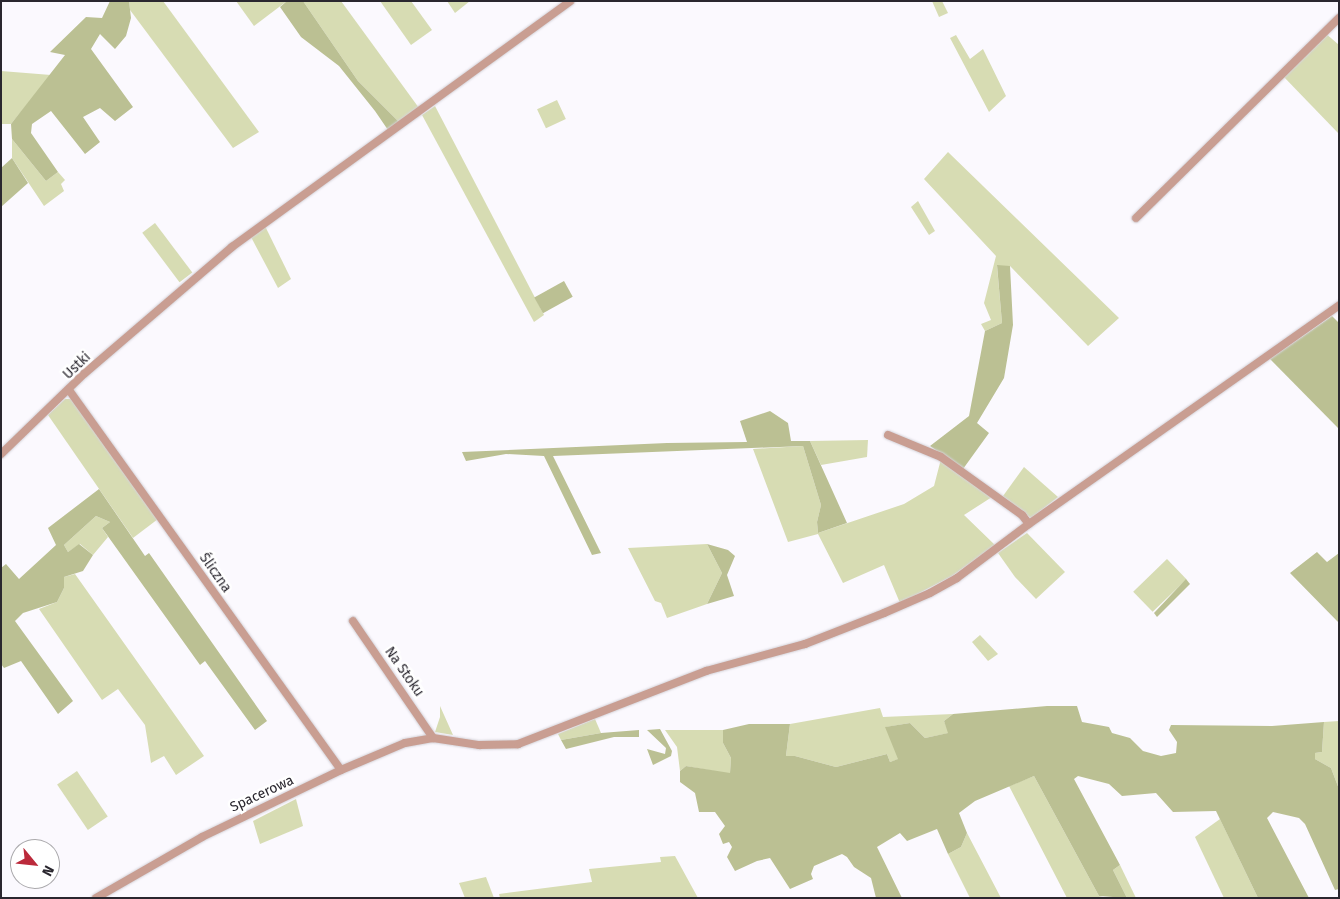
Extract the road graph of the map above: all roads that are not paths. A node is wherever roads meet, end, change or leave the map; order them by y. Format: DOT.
graph roads {
  1 [pos="570,1"];
  2 [pos="1339,18"];
  3 [pos="1136,218"];
  4 [pos="1339,305"];
  5 [pos="69,390"];
  6 [pos="888,434"];
  7 [pos="1,454"];
  8 [pos="1029,524"];
  9 [pos="353,621"];
  10 [pos="433,738"];
  11 [pos="341,770"];
  12 [pos="96,898"];
  1 -- 5 [label="street, Ustki"];
  2 -- 3 [label="street"];
  4 -- 8 [label="street, Spacerowa"];
  5 -- 7 [label="street, Ustki"];
  5 -- 11 [label="street, Śliczna"];
  6 -- 8 [label="street"];
  8 -- 10 [label="street, Spacerowa"];
  9 -- 10 [label="street, Na Stoku"];
  10 -- 11 [label="street, Spacerowa"];
  11 -- 12 [label="street, Spacerowa"];
}
